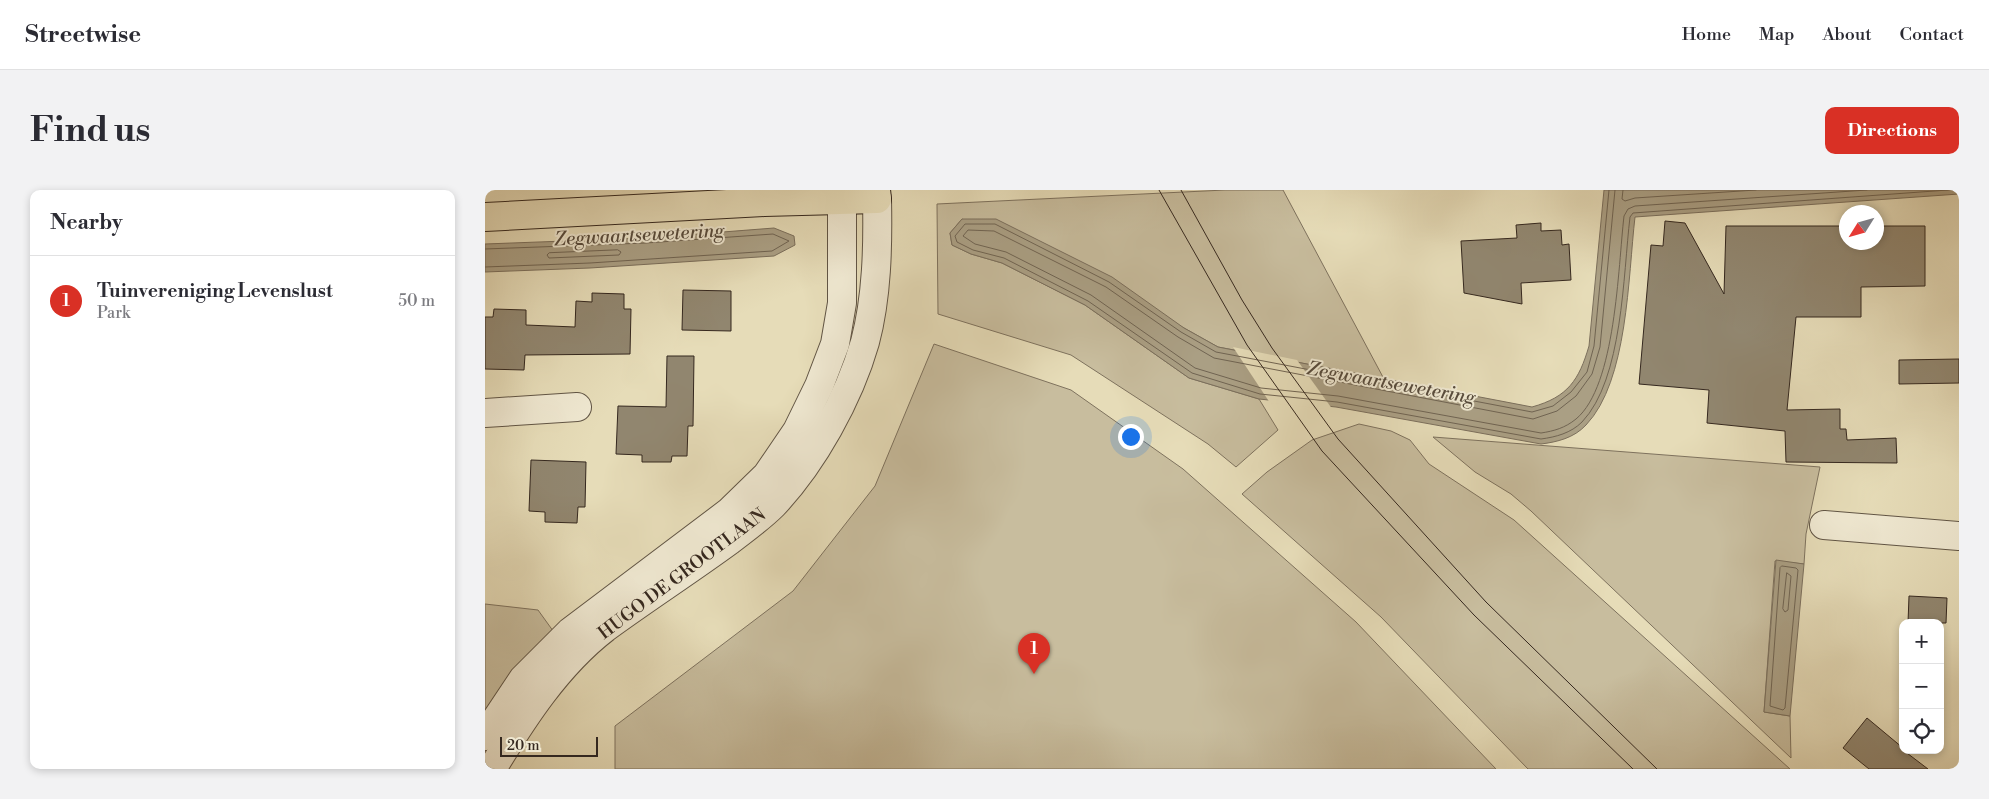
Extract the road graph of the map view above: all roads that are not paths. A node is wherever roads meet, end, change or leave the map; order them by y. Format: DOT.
graph roads {
  1 [pos="842,194"];
  2 [pos="877,194"];
  3 [pos="485,217"];
  4 [pos="577,407"];
  5 [pos="485,413"];
  6 [pos="1824,525"];
  7 [pos="1959,536"];
  8 [pos="485,736"];
  9 [pos="492,769"];
  1 -- 2 [label="main road"];
  1 -- 3 [label="main road"];
  1 -- 8 [label="street, HUGO DE GROOTLAAN"];
  2 -- 9 [label="street, HUGO DE GROOTLAAN"];
  4 -- 5 [label="street"];
  6 -- 7 [label="street"];
}
